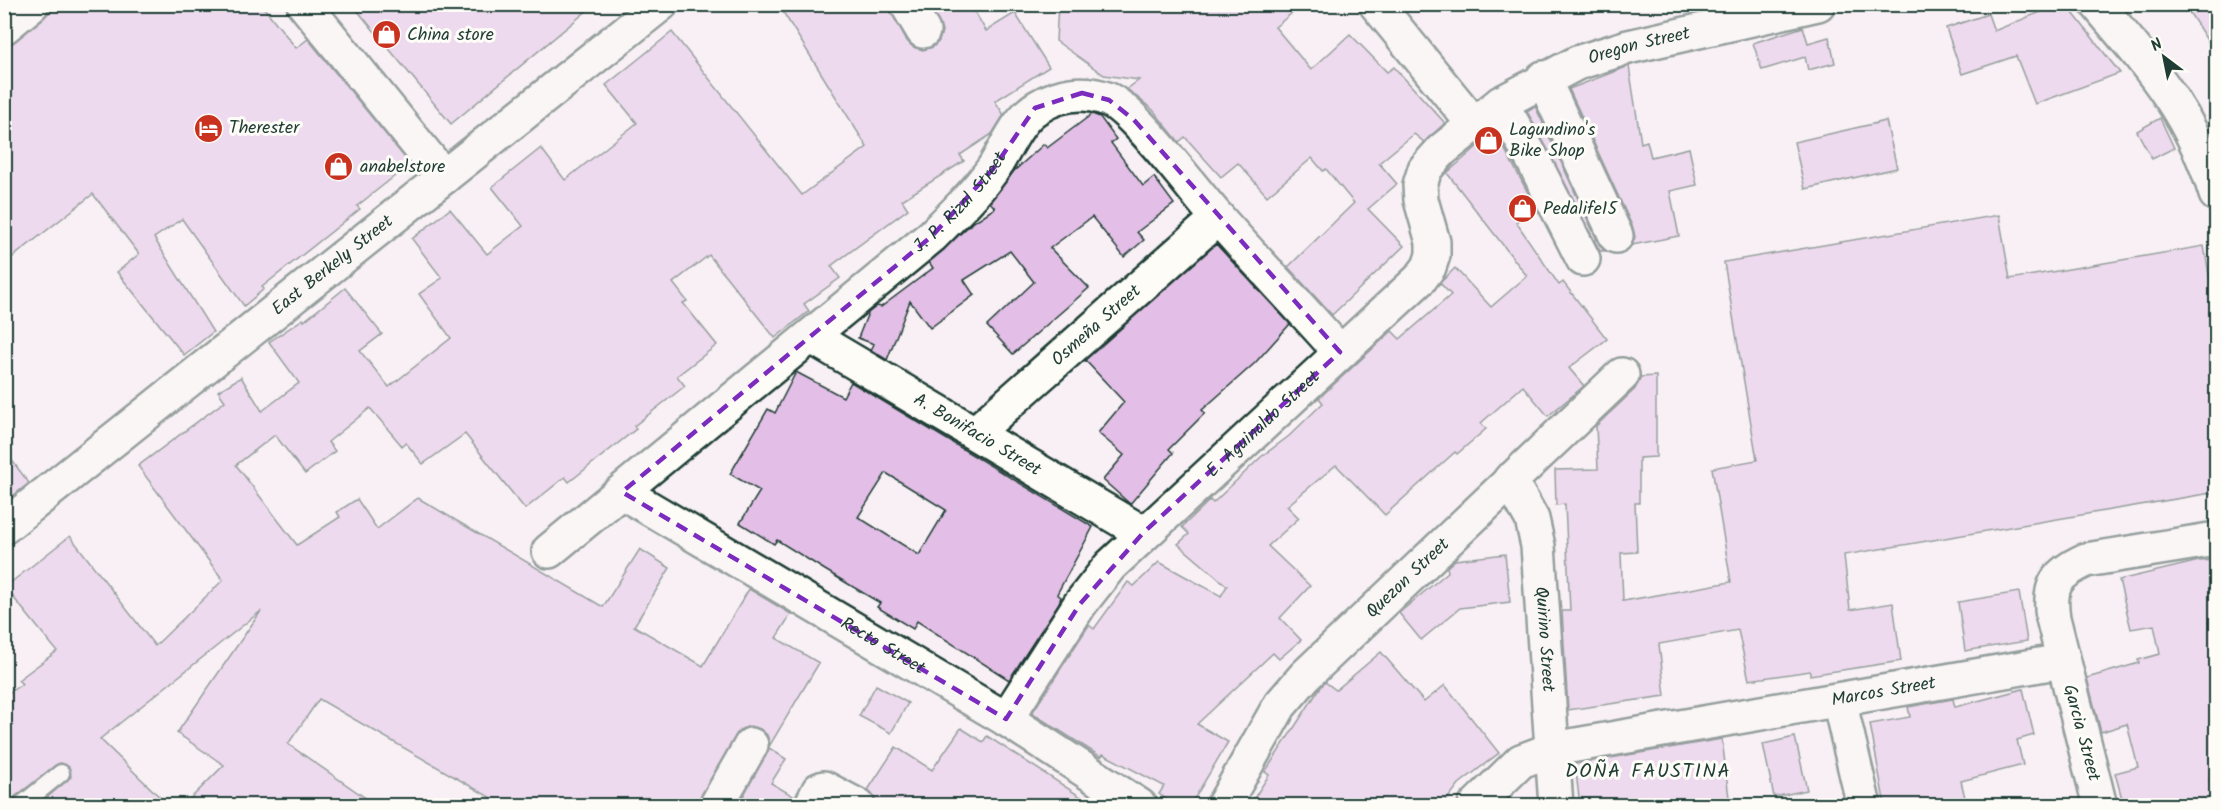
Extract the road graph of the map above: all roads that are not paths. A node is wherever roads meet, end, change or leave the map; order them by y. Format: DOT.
graph roads {
  1 [pos="32,4"];
  2 [pos="304,4"];
  3 [pos="661,4"];
  4 [pos="1376,4"];
  5 [pos="1818,4"];
  6 [pos="2097,4"];
  7 [pos="4,27"];
  8 [pos="1543,78"];
  9 [pos="1501,103"];
  10 [pos="1473,123"];
  11 [pos="444,177"];
  12 [pos="2217,194"];
  13 [pos="1218,218"];
  14 [pos="1617,236"];
  15 [pos="1582,259"];
  16 [pos="812,337"];
  17 [pos="1340,352"];
  18 [pos="1622,375"];
  19 [pos="975,433"];
  20 [pos="1510,480"];
  21 [pos="622,492"];
  22 [pos="4,526"];
  23 [pos="1143,533"];
  24 [pos="2217,539"];
  25 [pos="549,551"];
  26 [pos="2062,661"];
  27 [pos="1839,700"];
  28 [pos="1006,719"];
  29 [pos="751,745"];
  30 [pos="1553,749"];
  31 [pos="61,773"];
  32 [pos="20,806"];
  33 [pos="716,806"];
  34 [pos="810,806"];
  35 [pos="858,806"];
  36 [pos="1140,806"];
  37 [pos="1223,806"];
  38 [pos="1475,806"];
  39 [pos="1556,806"];
  40 [pos="1864,806"];
  41 [pos="2100,806"];
  1 -- 7 [label="street"];
  2 -- 11 [label="street"];
  3 -- 11 [label="street, East Berkely Street"];
  4 -- 10 [label="street"];
  5 -- 8 [label="street, Oregon Street"];
  6 -- 12 [label="street"];
  8 -- 9 [label="street, Oregon Street"];
  8 -- 14 [label="street"];
  9 -- 10 [label="street, Oregon Street"];
  9 -- 15 [label="street"];
  10 -- 17 [label="street, E. Aguinaldo Street"];
  11 -- 22 [label="street, East Berkely Street"];
  13 -- 16 [label="street, J. P. Rizal Street"];
  13 -- 17 [label="street, J. P. Rizal Street"];
  13 -- 19 [label="street, Osmeña Street"];
  16 -- 19 [label="street, A. Bonifacio Street"];
  16 -- 21 [label="street, J. P. Rizal Street"];
  17 -- 23 [label="street, E. Aguinaldo Street"];
  18 -- 20 [label="street, Quezon Street"];
  19 -- 23 [label="street, A. Bonifacio Street"];
  20 -- 30 [label="street, Quirino Street"];
  20 -- 37 [label="street, Quezon Street"];
  21 -- 25 [label="street, J. P. Rizal Street"];
  21 -- 28 [label="street, Recto Street"];
  23 -- 28 [label="street, E. Aguinaldo Street"];
  24 -- 26 [label="street"];
  26 -- 27 [label="street, Marcos Street"];
  26 -- 41 [label="street, Garcia Street"];
  27 -- 30 [label="street, Marcos Street"];
  27 -- 40 [label="street"];
  28 -- 36 [label="street, Recto Street"];
  29 -- 33 [label="street"];
  30 -- 38 [label="street, Marcos Street"];
  30 -- 39 [label="street, Quirino Street"];
  31 -- 32 [label="lane"];
  34 -- 35 [label="street"];
}
